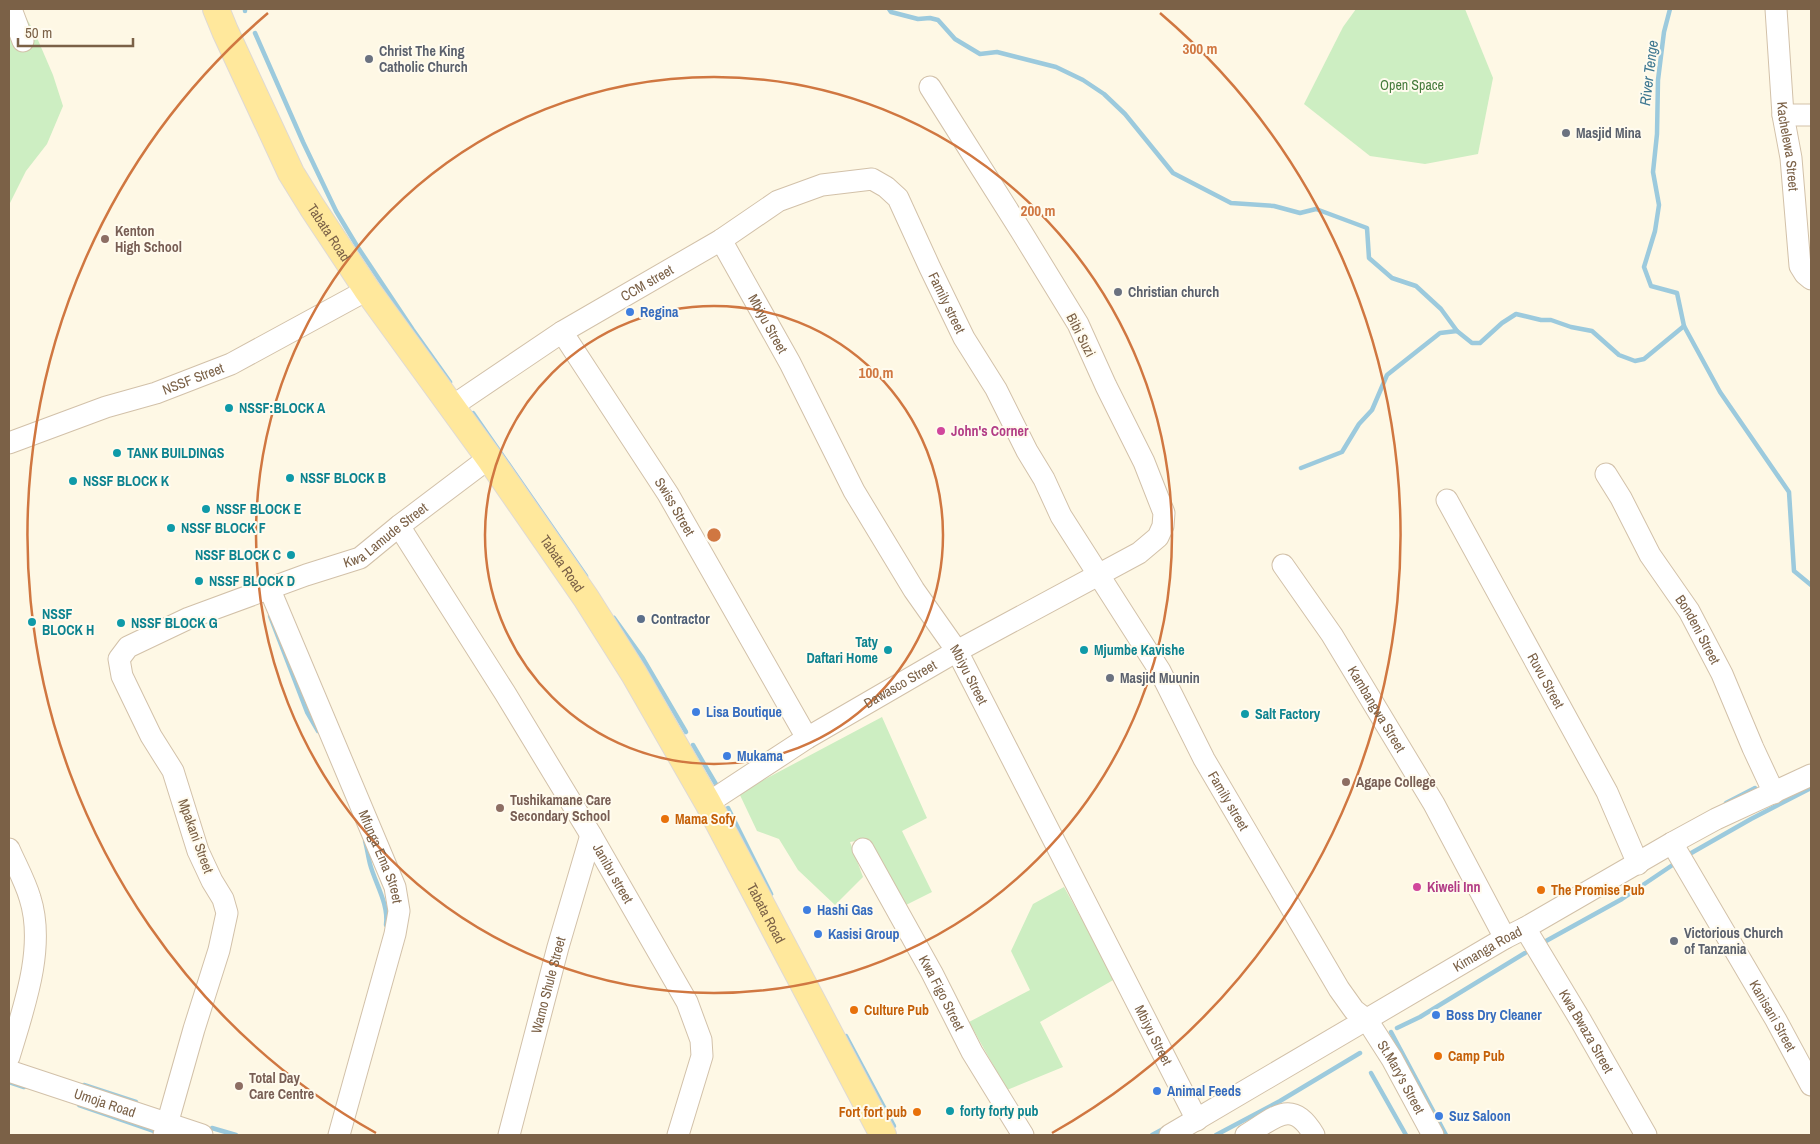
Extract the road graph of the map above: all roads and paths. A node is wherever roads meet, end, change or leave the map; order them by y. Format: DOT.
graph roads {
  1 [pos="11,9"];
  2 [pos="216,9"];
  3 [pos="1776,9"];
  4 [pos="23,41"];
  5 [pos="930,87"];
  6 [pos="1783,114"];
  7 [pos="1811,114"];
  8 [pos="854,180"];
  9 [pos="720,240"];
  10 [pos="1811,279"];
  11 [pos="367,290"];
  12 [pos="562,332"];
  13 [pos="451,407"];
  14 [pos="9,443"];
  15 [pos="490,458"];
  16 [pos="1606,474"];
  17 [pos="1448,500"];
  18 [pos="399,526"];
  19 [pos="1283,565"];
  20 [pos="1099,575"];
  21 [pos="270,590"];
  22 [pos="957,651"];
  23 [pos="119,659"];
  24 [pos="808,738"];
  25 [pos="1811,775"];
  26 [pos="1774,793"];
  27 [pos="708,802"];
  28 [pos="591,836"];
  29 [pos="1672,843"];
  30 [pos="9,848"];
  31 [pos="863,849"];
  32 [pos="1638,864"];
  33 [pos="1525,928"];
  34 [pos="1505,938"];
  35 [pos="1367,1020"];
  36 [pos="9,1058"];
  37 [pos="9,1071"];
  38 [pos="1811,1085"];
  39 [pos="1197,1120"];
  40 [pos="166,1129"];
  41 [pos="202,1135"];
  42 [pos="339,1135"];
  43 [pos="509,1135"];
  44 [pos="678,1135"];
  45 [pos="883,1135"];
  46 [pos="1023,1135"];
  47 [pos="1170,1135"];
  48 [pos="1246,1135"];
  49 [pos="1314,1135"];
  50 [pos="1433,1135"];
  51 [pos="1646,1135"];
  1 -- 4 [label="street"];
  2 -- 11 [label="main road, Tabata Road"];
  3 -- 6 [label="street, Kachelewa Street"];
  5 -- 20 [label="street, Bibi Suzi"];
  6 -- 7 [label="street"];
  6 -- 10 [label="street, Kachelewa Street"];
  8 -- 9 [label="street, CCM street"];
  8 -- 20 [label="street, Family street"];
  9 -- 12 [label="street, CCM street"];
  9 -- 22 [label="street, Mbiyu Street"];
  11 -- 13 [label="main road, Tabata Road"];
  11 -- 14 [label="street, NSSF Street"];
  12 -- 13 [label="street, CCM street"];
  12 -- 24 [label="street, Swiss Street"];
  13 -- 15 [label="main road, Tabata Road"];
  15 -- 18 [label="street, Kwa Lamude Street"];
  15 -- 27 [label="main road, Tabata Road"];
  16 -- 26 [label="street, Bondeni Street"];
  17 -- 32 [label="street, Ruvu Street"];
  18 -- 21 [label="street, Kwa Lamude Street"];
  18 -- 28 [label="street, Janibu street"];
  19 -- 34 [label="street, Kambangwa Street"];
  20 -- 22 [label="street, Dawasco Street"];
  20 -- 35 [label="street, Family street"];
  21 -- 23 [label="street, Kwa Lamude Street"];
  21 -- 42 [label="street, Mfunga Ema Street"];
  22 -- 24 [label="street, Dawasco Street"];
  22 -- 39 [label="street, Mbiyu Street"];
  23 -- 40 [label="street, Mpakani Street"];
  24 -- 27 [label="street, Dawasco Street"];
  25 -- 26 [label="street, Kimanga Road"];
  26 -- 29 [label="street, Kimanga Road"];
  27 -- 45 [label="main road, Tabata Road"];
  28 -- 43 [label="street, Wamo Shule Street"];
  28 -- 44 [label="street, Janibu street"];
  29 -- 32 [label="street, Kimanga Road"];
  29 -- 38 [label="street, Kanisani Street"];
  30 -- 36 [label="street"];
  31 -- 46 [label="street, Kwa Figo Street"];
  32 -- 33 [label="street, Kimanga Road"];
  33 -- 34 [label="street, Kimanga Road"];
  33 -- 51 [label="street, Kwa Bwaza Street"];
  34 -- 35 [label="street, Kimanga Road"];
  35 -- 39 [label="street, Kimanga Road"];
  35 -- 50 [label="street, St.Mary's Street"];
  37 -- 40 [label="street, Umoja Road"];
  39 -- 47 [label="street, Kimanga Road"];
  40 -- 41 [label="street, Umoja Road"];
  48 -- 49 [label="street"];
}
